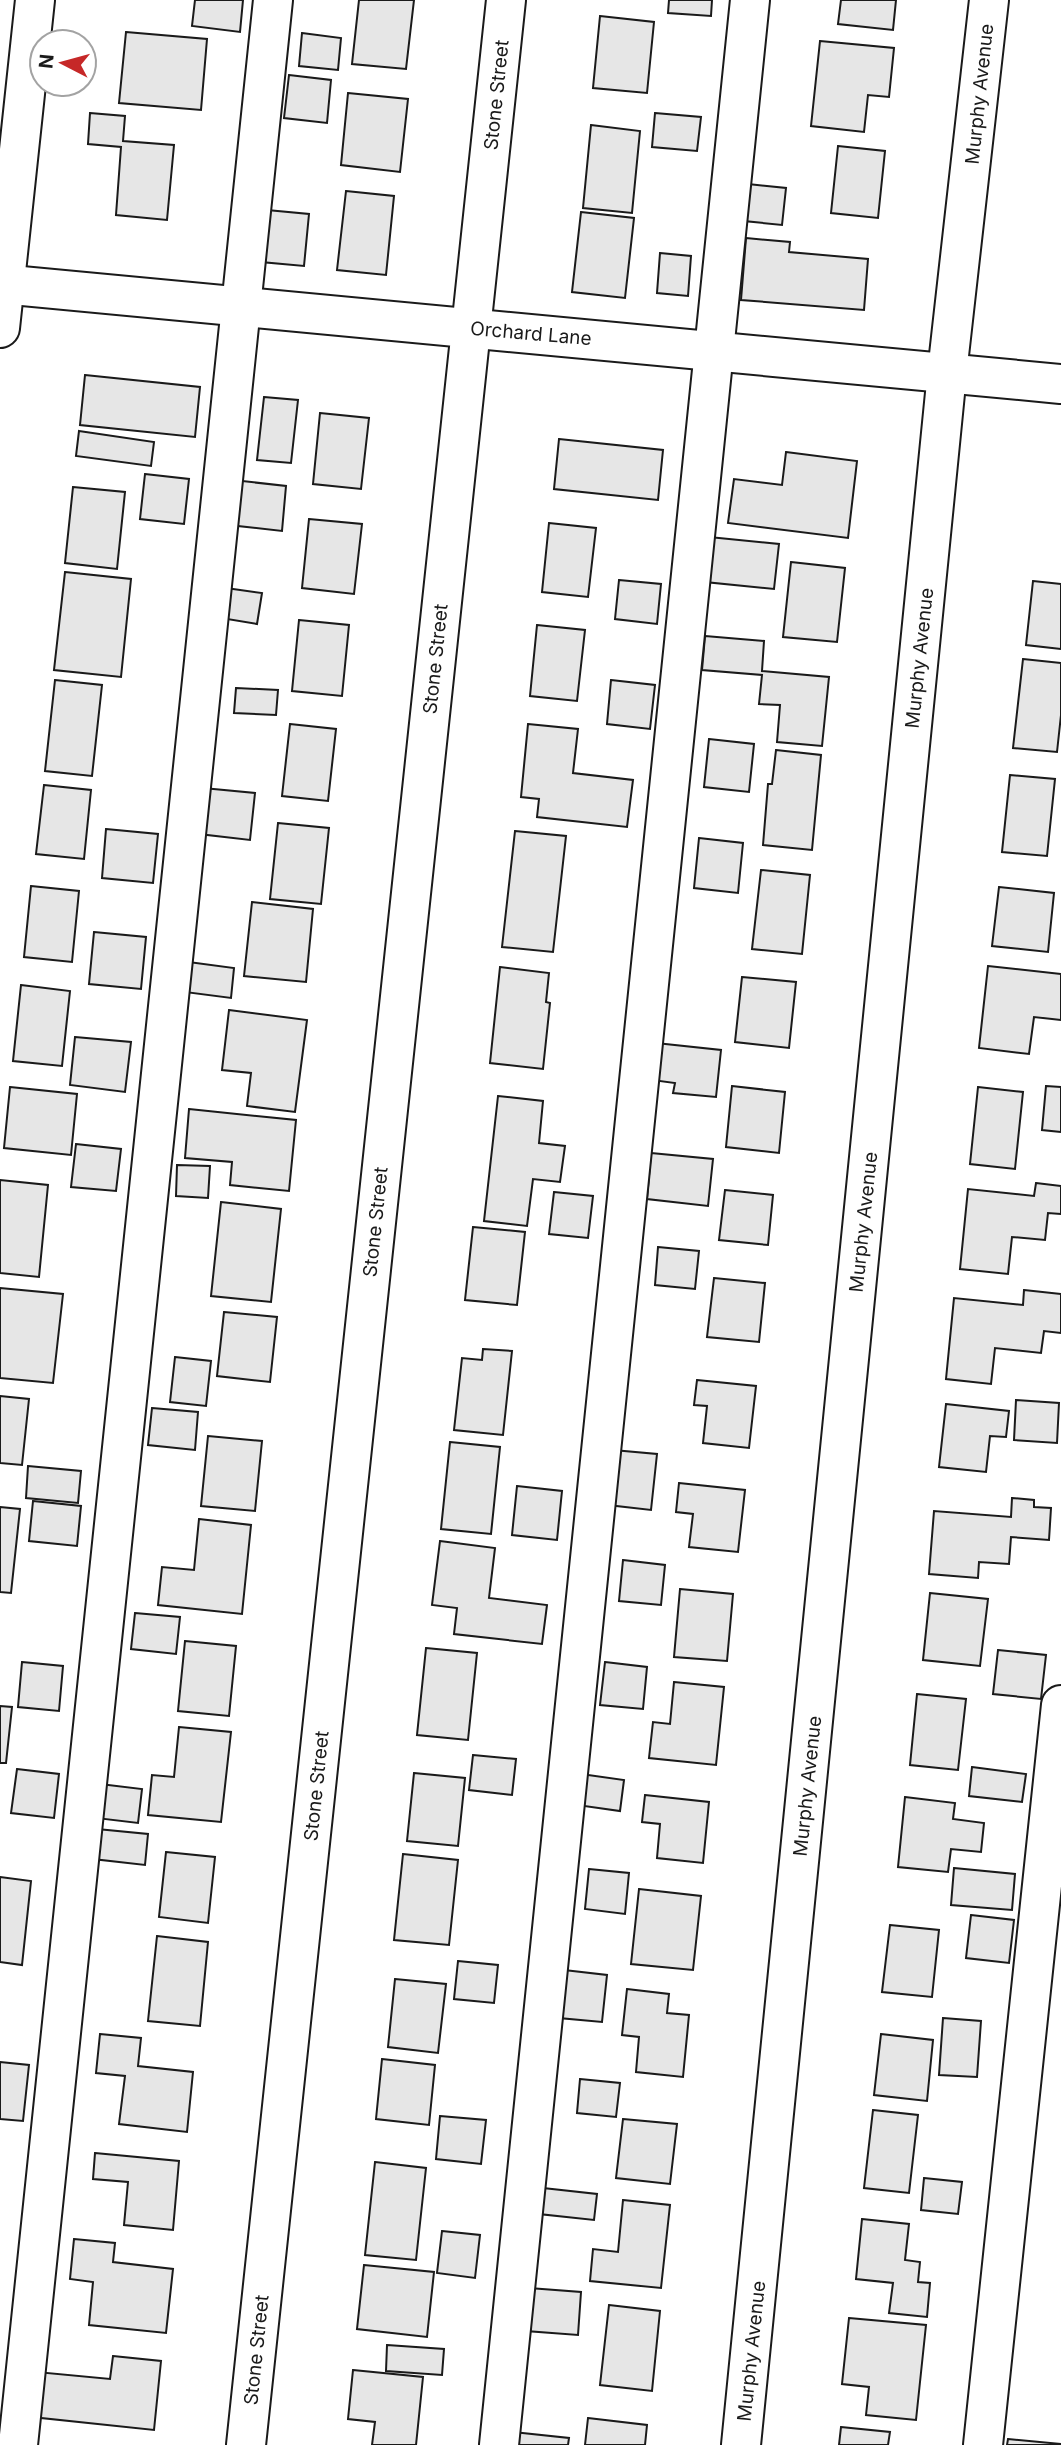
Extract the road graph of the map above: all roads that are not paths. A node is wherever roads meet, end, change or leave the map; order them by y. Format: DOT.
graph roads {
  1 [pos="34,0"];
  2 [pos="273,0"];
  3 [pos="506,0"];
  4 [pos="750,0"];
  5 [pos="989,0"];
  6 [pos="2,284"];
  7 [pos="243,306"];
  8 [pos="470,327"];
  9 [pos="0,328"];
  10 [pos="714,351"];
  11 [pos="947,373"];
  12 [pos="1061,384"];
  13 [pos="1061,1705"];
  14 [pos="18,2445"];
  15 [pos="246,2445"];
  16 [pos="499,2445"];
  17 [pos="741,2445"];
  18 [pos="983,2445"];
  1 -- 6 [label="street"];
  2 -- 7 [label="street"];
  3 -- 8 [label="street, Stone Street"];
  4 -- 10 [label="street"];
  5 -- 11 [label="street, Murphy Avenue"];
  6 -- 7 [label="street, Orchard Lane"];
  6 -- 9 [label="street"];
  7 -- 8 [label="street, Orchard Lane"];
  7 -- 14 [label="street"];
  8 -- 10 [label="street, Orchard Lane"];
  8 -- 15 [label="street, Stone Street"];
  10 -- 11 [label="street, Orchard Lane"];
  10 -- 16 [label="street"];
  11 -- 12 [label="street, Orchard Lane"];
  11 -- 17 [label="street, Murphy Avenue"];
  13 -- 18 [label="street"];
}
